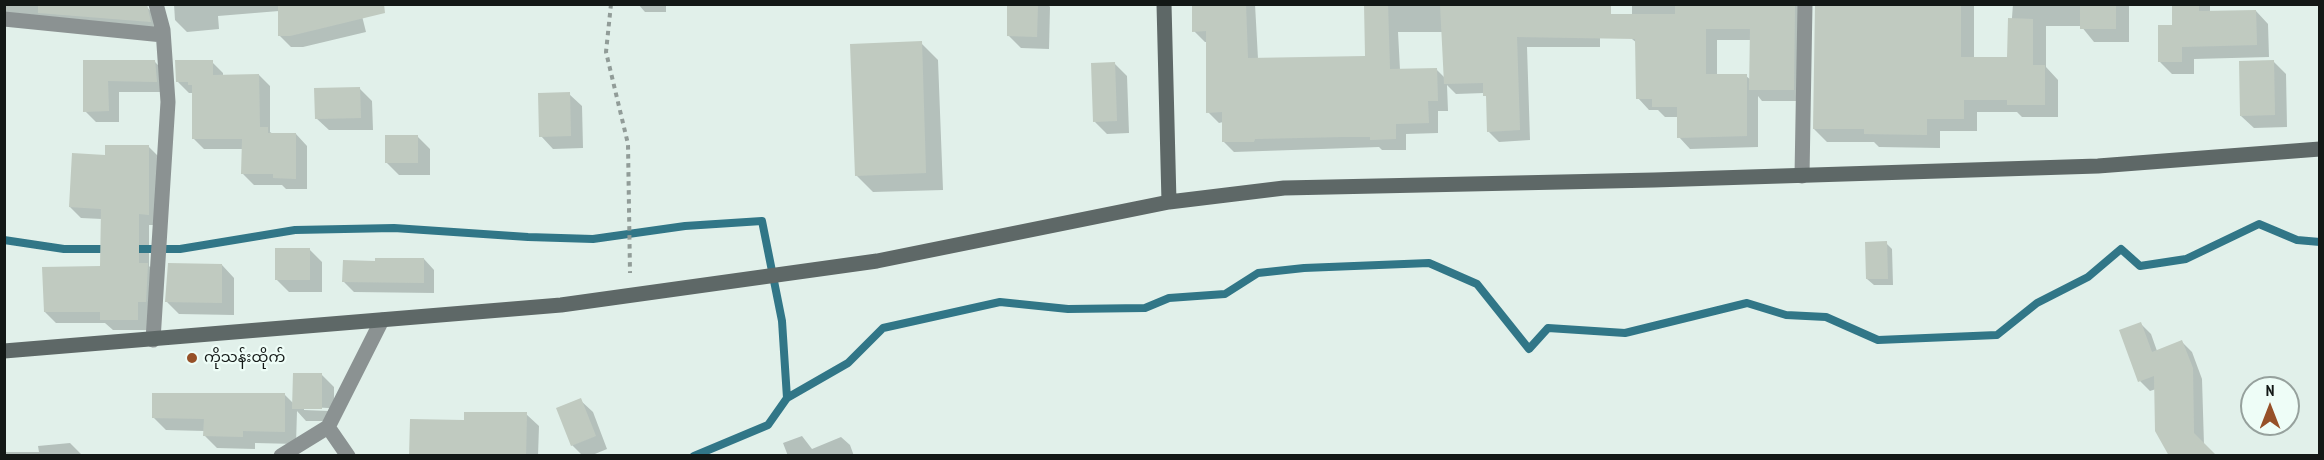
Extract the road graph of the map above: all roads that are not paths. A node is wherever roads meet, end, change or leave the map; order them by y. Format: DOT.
graph roads {
  1 [pos="156,4"];
  2 [pos="1164,4"];
  3 [pos="1805,4"];
  4 [pos="4,19"];
  5 [pos="163,35"];
  6 [pos="2319,149"];
  7 [pos="1802,176"];
  8 [pos="1168,202"];
  9 [pos="382,320"];
  10 [pos="153,340"];
  11 [pos="4,351"];
  12 [pos="328,427"];
  13 [pos="281,456"];
  14 [pos="348,456"];
  1 -- 5 [label="street"];
  2 -- 8 [label="street"];
  3 -- 7 [label="street"];
  4 -- 5 [label="street"];
  5 -- 10 [label="street"];
  6 -- 7 [label="street"];
  7 -- 8 [label="street"];
  8 -- 9 [label="street"];
  9 -- 10 [label="street"];
  9 -- 12 [label="street"];
  10 -- 11 [label="street"];
  12 -- 13 [label="street"];
  12 -- 14 [label="street"];
}
